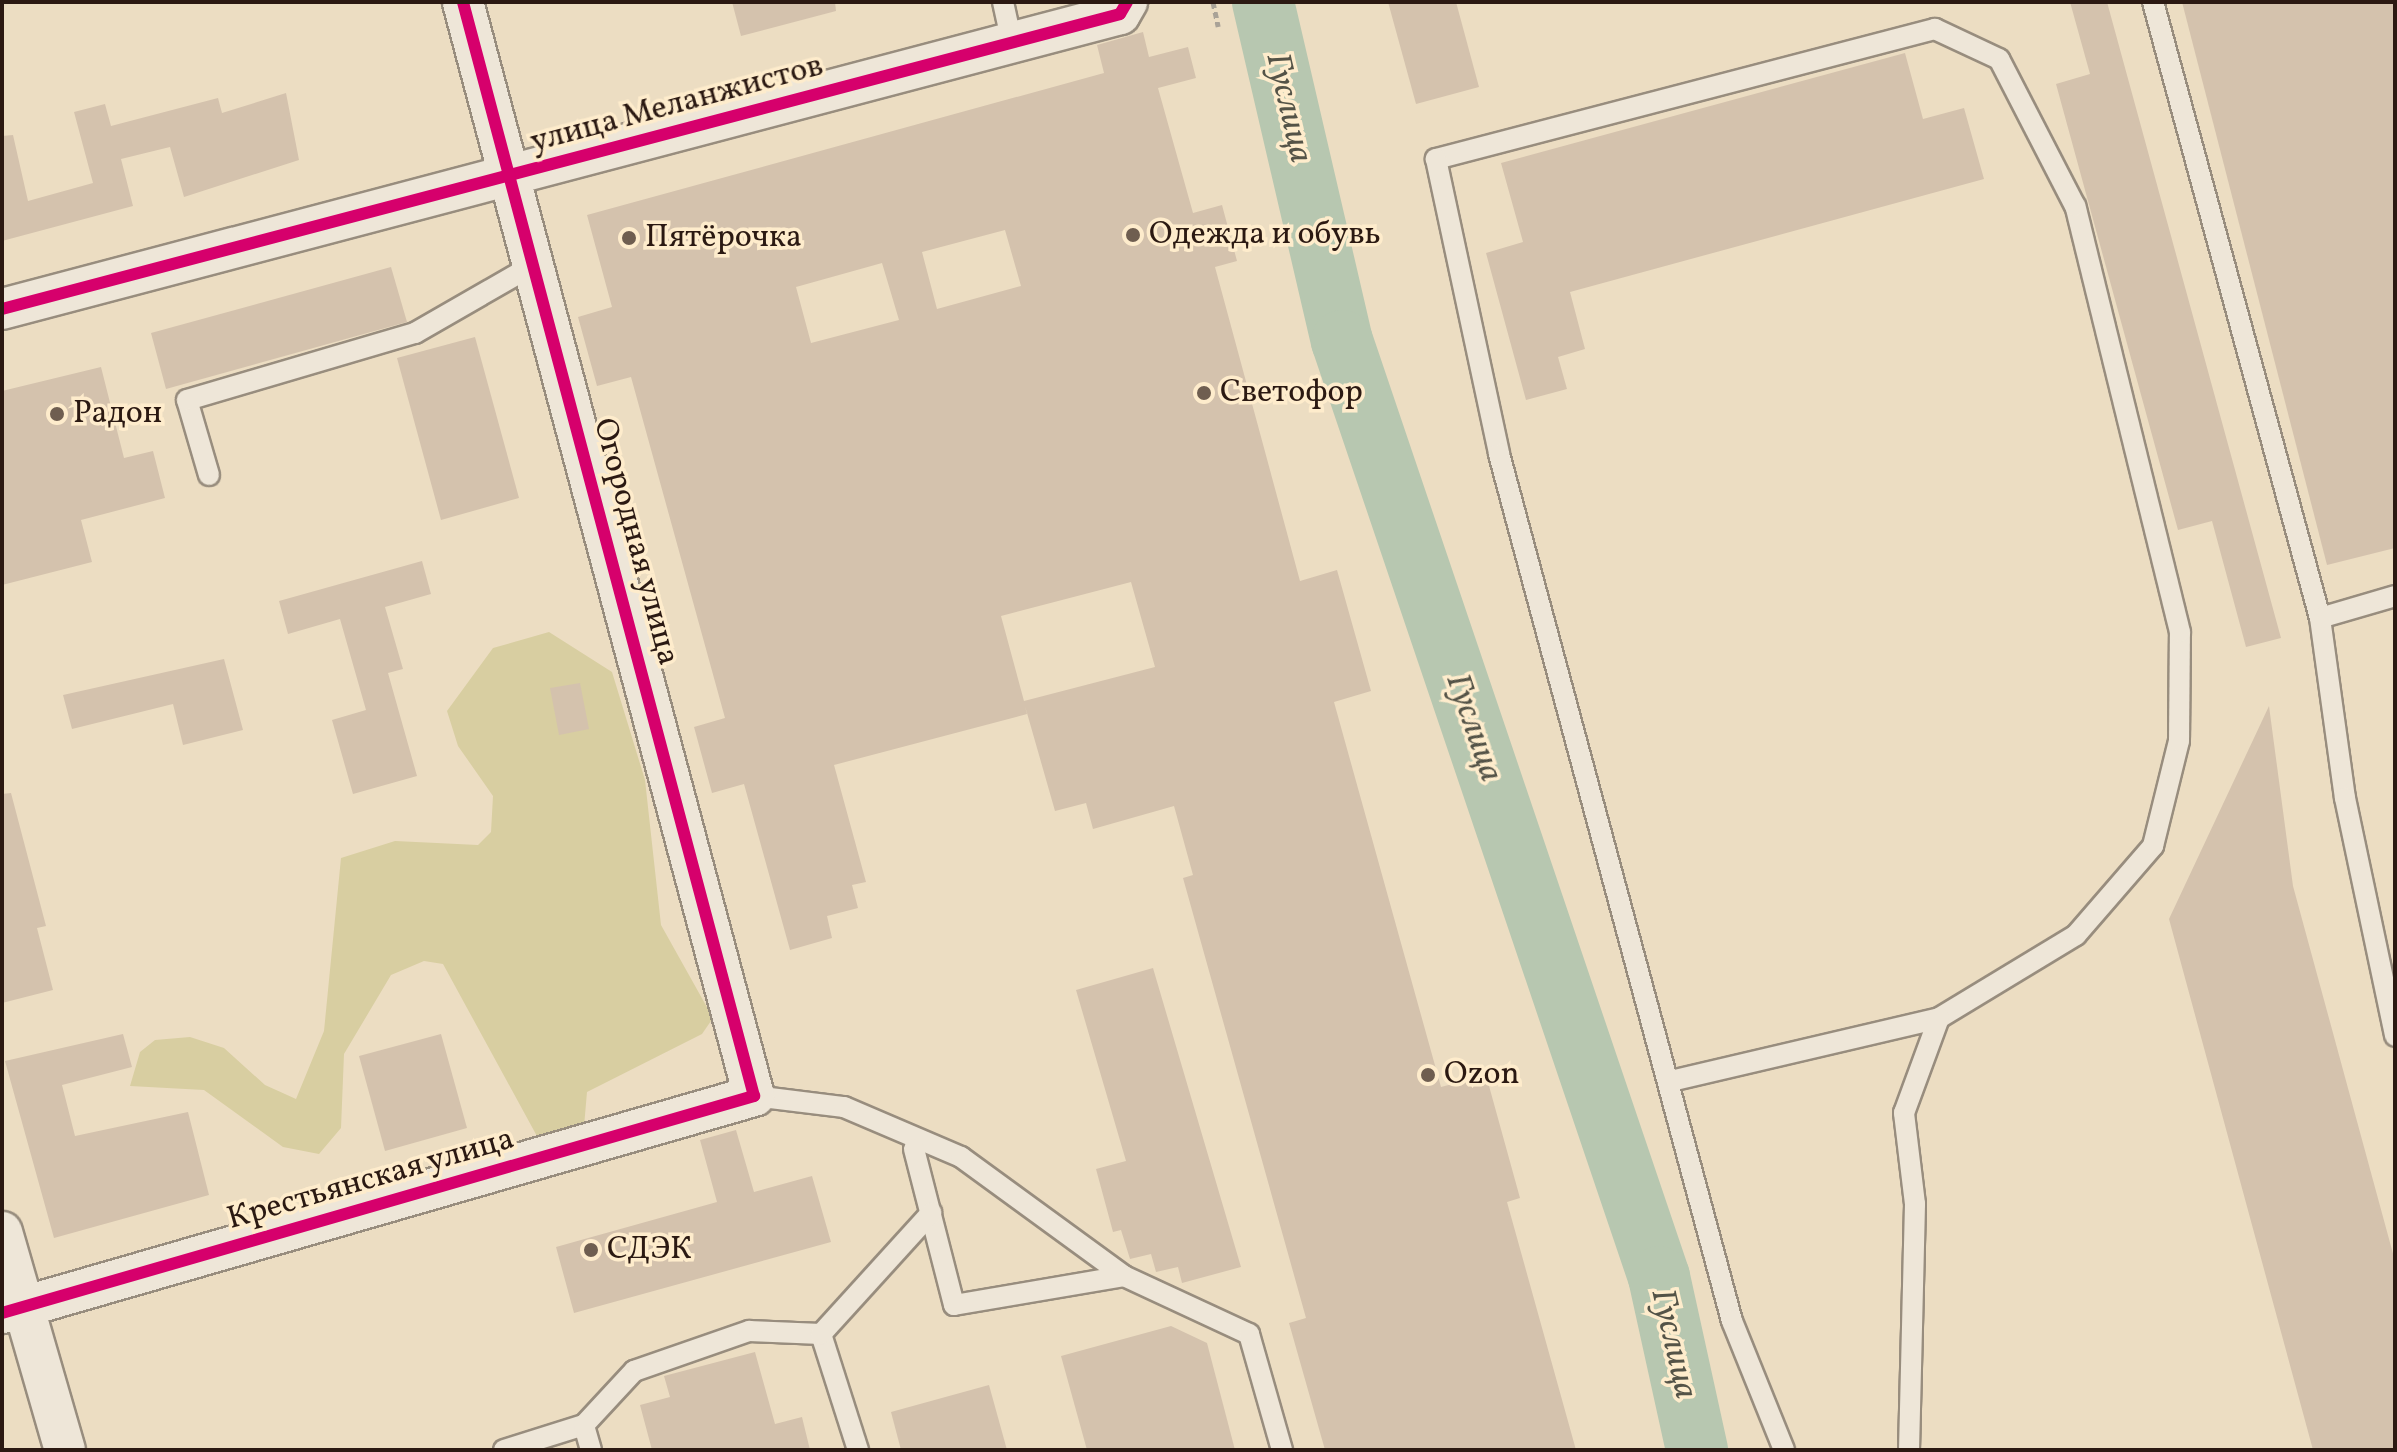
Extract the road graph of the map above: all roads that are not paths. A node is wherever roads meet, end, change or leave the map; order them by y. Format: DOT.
graph roads {
  1 [pos="464,2"];
  2 [pos="1003,2"];
  3 [pos="1127,2"];
  4 [pos="2153,2"];
  5 [pos="1012,43"];
  6 [pos="512,177"];
  7 [pos="535,264"];
  8 [pos="2,309"];
  9 [pos="209,475"];
  10 [pos="2395,596"];
  11 [pos="2320,618"];
  12 [pos="1939,1018"];
  13 [pos="2395,1036"];
  14 [pos="1671,1081"];
  15 [pos="754,1096"];
  16 [pos="914,1149"];
  17 [pos="931,1213"];
  18 [pos="2,1232"];
  19 [pos="1124,1276"];
  20 [pos="13,1311"];
  21 [pos="821,1334"];
  22 [pos="584,1425"];
  23 [pos="65,1450"];
  24 [pos="504,1450"];
  25 [pos="591,1450"];
  26 [pos="858,1450"];
  27 [pos="1282,1450"];
  28 [pos="1784,1450"];
  29 [pos="1909,1450"];
  1 -- 6 [label="street, Огородная улица"];
  2 -- 5 [label="lane"];
  3 -- 5 [label="street, улица Меланжистов"];
  4 -- 11 [label="lane"];
  5 -- 6 [label="street, улица Меланжистов"];
  6 -- 7 [label="street, Огородная улица"];
  6 -- 8 [label="street, улица Меланжистов"];
  7 -- 9 [label="lane"];
  7 -- 15 [label="street, Огородная улица"];
  10 -- 11 [label="lane"];
  11 -- 13 [label="lane"];
  12 -- 14 [label="lane"];
  12 -- 14 [label="lane"];
  12 -- 29 [label="lane"];
  14 -- 28 [label="lane"];
  15 -- 19 [label="lane"];
  15 -- 20 [label="street, Крестьянская улица"];
  16 -- 17 [label="lane"];
  17 -- 19 [label="lane"];
  17 -- 21 [label="lane"];
  18 -- 20 [label="street"];
  19 -- 27 [label="lane"];
  20 -- 23 [label="street"];
  21 -- 22 [label="lane"];
  21 -- 26 [label="lane"];
  22 -- 24 [label="lane"];
  22 -- 25 [label="lane"];
}
